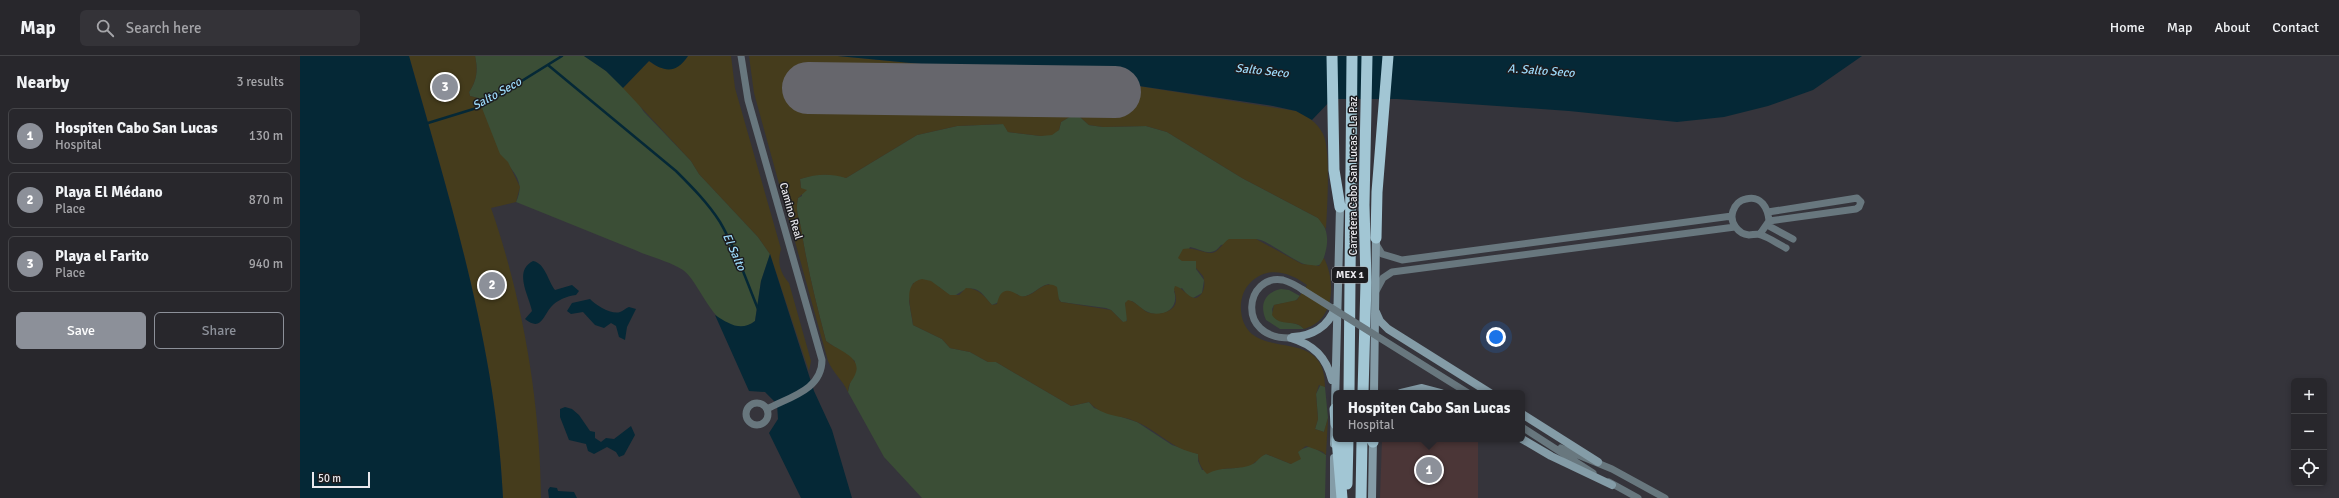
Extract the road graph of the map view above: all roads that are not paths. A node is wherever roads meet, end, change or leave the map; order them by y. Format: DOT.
graph roads {
  1 [pos="741,56"];
  2 [pos="1332,56"];
  3 [pos="1352,56"];
  4 [pos="1367,56"];
  5 [pos="1388,56"];
  6 [pos="1350,159"];
  7 [pos="1364,205"];
  8 [pos="1340,207"];
  9 [pos="1768,212"];
  10 [pos="1732,216"];
  11 [pos="1677,223"];
  12 [pos="1768,223"];
  13 [pos="1735,228"];
  14 [pos="1760,234"];
  15 [pos="1679,235"];
  16 [pos="1793,239"];
  17 [pos="1547,240"];
  18 [pos="1376,241"];
  19 [pos="1786,248"];
  20 [pos="1547,251"];
  21 [pos="1375,294"];
  22 [pos="1336,302"];
  23 [pos="1375,306"];
  24 [pos="1291,338"];
  25 [pos="1335,390"];
  26 [pos="1335,390"];
  27 [pos="1349,390"];
  28 [pos="1364,390"];
  29 [pos="1374,390"];
  30 [pos="1414,390"];
  31 [pos="1430,390"];
  32 [pos="1463,390"];
  33 [pos="1485,390"];
  34 [pos="767,409"];
  35 [pos="1525,416"];
  36 [pos="1525,429"];
  37 [pos="1525,441"];
  38 [pos="1335,442"];
  39 [pos="1337,442"];
  40 [pos="1348,442"];
  41 [pos="1371,442"];
  42 [pos="1371,442"];
  43 [pos="1546,442"];
  44 [pos="1598,462"];
  45 [pos="1612,485"];
  46 [pos="1334,498"];
  47 [pos="1342,498"];
  48 [pos="1347,498"];
  49 [pos="1361,498"];
  50 [pos="1372,498"];
  51 [pos="1638,498"];
  52 [pos="1665,498"];
  1 -- 34 [label="street, Camino Real"];
  2 -- 8 [label="highway"];
  3 -- 6 [label="highway, Carretera Cabo San Lucas - La Paz / MEX 1"];
  4 -- 7 [label="highway, Carretera Cabo San Lucas - La Paz / MEX 1"];
  5 -- 18 [label="highway"];
  6 -- 8 [label="highway"];
  6 -- 27 [label="highway, Carretera Cabo San Lucas - La Paz / MEX 1"];
  7 -- 18 [label="highway"];
  7 -- 28 [label="highway, Carretera Cabo San Lucas - La Paz / MEX 1"];
  8 -- 22 [label="main road"];
  9 -- 10 [label="street"];
  9 -- 12 [label="street"];
  9 -- 12 [label="street"];
  10 -- 11 [label="street"];
  10 -- 13 [label="street"];
  11 -- 15 [label="street"];
  11 -- 17 [label="street"];
  12 -- 14 [label="street"];
  12 -- 16 [label="street"];
  13 -- 14 [label="street"];
  13 -- 15 [label="street"];
  14 -- 19 [label="street"];
  15 -- 20 [label="street"];
  17 -- 18 [label="street"];
  17 -- 20 [label="street"];
  18 -- 21 [label="main road"];
  20 -- 21 [label="street"];
  21 -- 23 [label="main road"];
  22 -- 24 [label="main road"];
  22 -- 25 [label="main road"];
  23 -- 29 [label="main road"];
  23 -- 33 [label="main road"];
  24 -- 26 [label="main road"];
  24 -- 32 [label="street, bridge"];
  30 -- 31 [label="main road"];
  35 -- 44 [label="main road"];
  36 -- 43 [label="street"];
  37 -- 45 [label="main road"];
  38 -- 46 [label="main road"];
  39 -- 47 [label="highway"];
  40 -- 48 [label="highway"];
  41 -- 49 [label="highway"];
  42 -- 50 [label="main road"];
  43 -- 44 [label="street"];
  43 -- 45 [label="street"];
  44 -- 52 [label="street"];
  45 -- 51 [label="street"];
}
